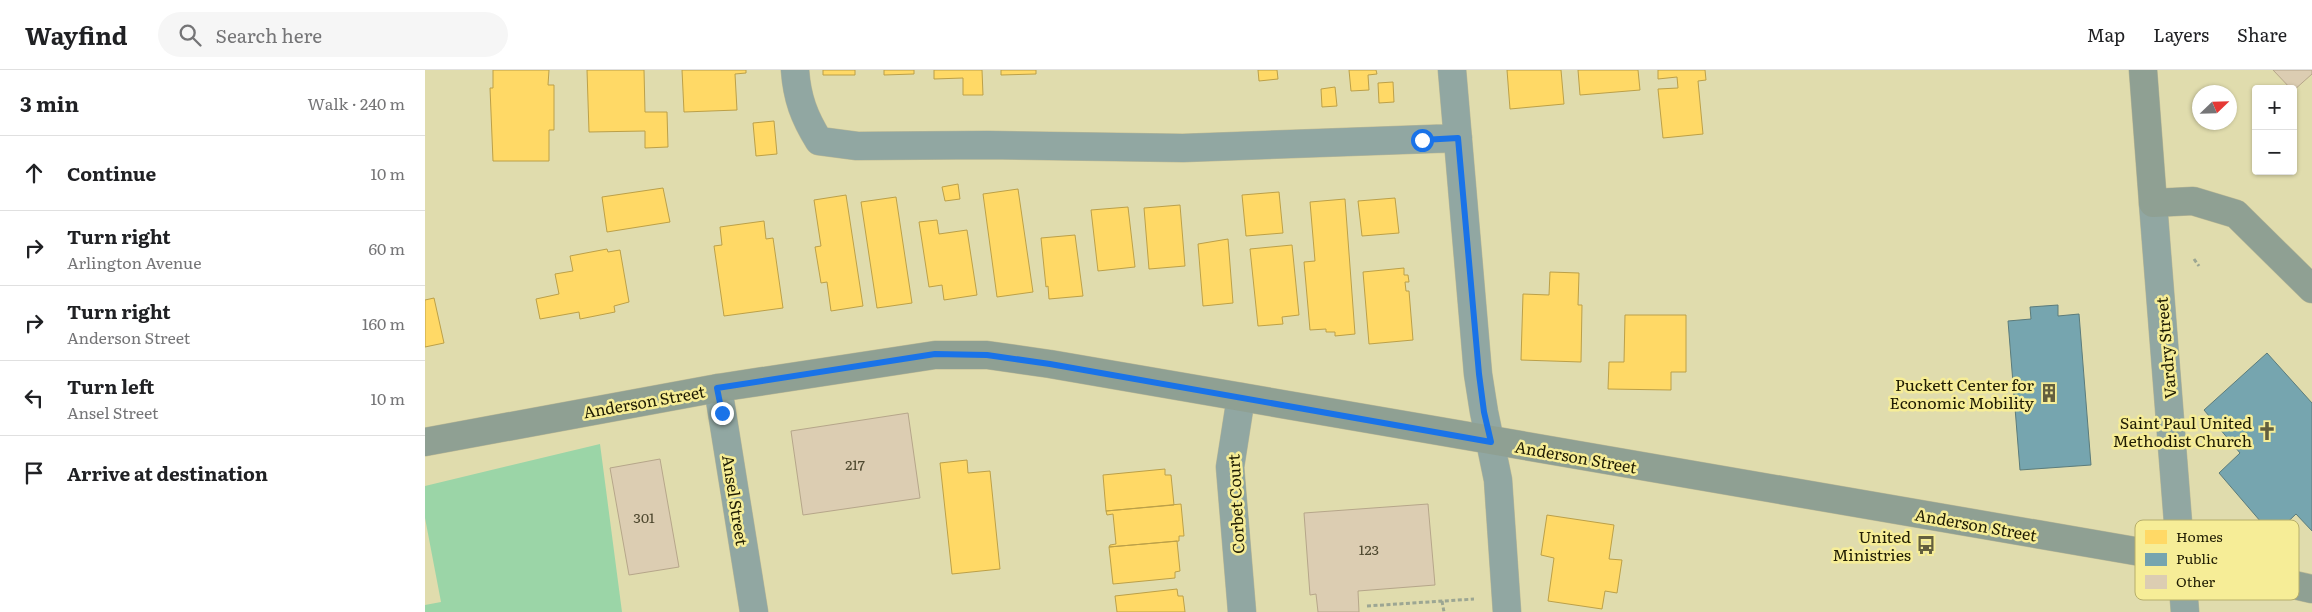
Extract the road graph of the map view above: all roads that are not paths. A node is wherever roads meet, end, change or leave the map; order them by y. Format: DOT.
graph roads {
  1 [pos="795,70"];
  2 [pos="1452,70"];
  3 [pos="2143,70"];
  4 [pos="1458,138"];
  5 [pos="2153,203"];
  6 [pos="2312,289"];
  7 [pos="717,388"];
  8 [pos="1241,397"];
  9 [pos="425,442"];
  10 [pos="1491,442"];
  11 [pos="2178,520"];
  12 [pos="2135,551"];
  13 [pos="2299,585"];
  14 [pos="2312,588"];
  15 [pos="754,612"];
  16 [pos="1242,612"];
  17 [pos="1507,612"];
  1 -- 4 [label="street"];
  2 -- 4 [label="street"];
  3 -- 5 [label="main road"];
  4 -- 10 [label="street"];
  5 -- 6 [label="main road"];
  5 -- 11 [label="street, Vardry Street"];
  7 -- 8 [label="main road, Anderson Street"];
  7 -- 9 [label="main road, Anderson Street"];
  7 -- 15 [label="street, Ansel Street"];
  8 -- 10 [label="main road, Anderson Street"];
  8 -- 16 [label="street, Corbet Court"];
  10 -- 12 [label="main road, Anderson Street"];
  10 -- 17 [label="street"];
  13 -- 14 [label="main road, Anderson Street"];
}
